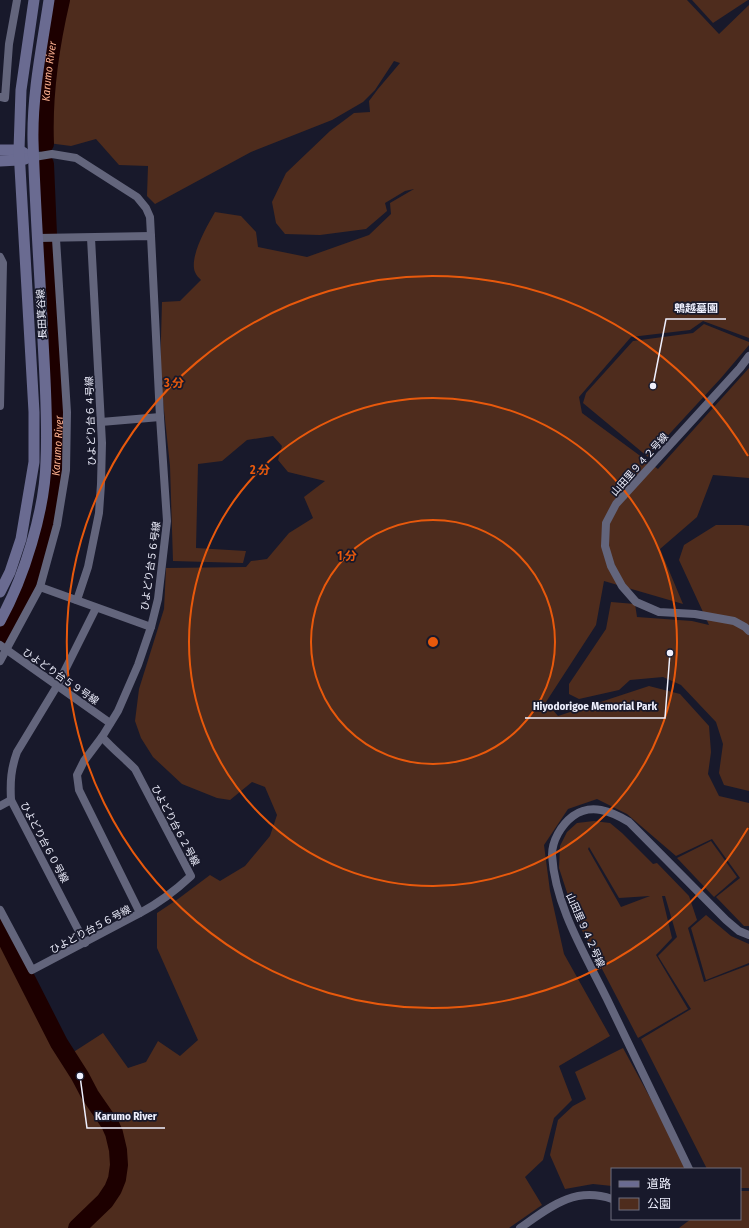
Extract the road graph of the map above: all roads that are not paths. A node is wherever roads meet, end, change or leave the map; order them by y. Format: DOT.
graph roads {
  1 [pos="17,0"];
  2 [pos="34,0"];
  3 [pos="50,0"];
  4 [pos="4,44"];
  5 [pos="2,97"];
  6 [pos="0,150"];
  7 [pos="19,155"];
  8 [pos="34,157"];
  9 [pos="0,161"];
  10 [pos="151,236"];
  11 [pos="38,238"];
  12 [pos="56,238"];
  13 [pos="91,238"];
  14 [pos="0,257"];
  15 [pos="1,333"];
  16 [pos="749,356"];
  17 [pos="0,404"];
  18 [pos="160,417"];
  19 [pos="101,422"];
  20 [pos="40,587"];
  21 [pos="0,592"];
  22 [pos="77,600"];
  23 [pos="96,608"];
  24 [pos="0,621"];
  25 [pos="151,627"];
  26 [pos="749,631"];
  27 [pos="3,648"];
  28 [pos="0,661"];
  29 [pos="57,686"];
  30 [pos="110,723"];
  31 [pos="102,737"];
  32 [pos="11,800"];
  33 [pos="0,806"];
  34 [pos="0,910"];
  35 [pos="140,913"];
  36 [pos="749,935"];
  37 [pos="85,942"];
  38 [pos="689,1168"];
  39 [pos="611,1199"];
  40 [pos="520,1228"];
  1 -- 4 [label="street"];
  2 -- 7 [label="street, 長田箕谷線"];
  3 -- 8 [label="street, 長田箕谷線"];
  4 -- 5 [label="street"];
  6 -- 7 [label="street"];
  7 -- 8 [label="street"];
  7 -- 9 [label="street"];
  7 -- 21 [label="street, 長田箕谷線"];
  8 -- 10 [label="street, ひよどり台５６号線"];
  8 -- 11 [label="street, 長田箕谷線"];
  10 -- 13 [label="street"];
  10 -- 18 [label="street, ひよどり台５６号線"];
  11 -- 12 [label="street"];
  11 -- 24 [label="street, 長田箕谷線"];
  12 -- 13 [label="street"];
  12 -- 20 [label="street"];
  13 -- 19 [label="street, ひよどり台６４号線"];
  14 -- 15 [label="street"];
  15 -- 17 [label="street"];
  16 -- 26 [label="street, 山田里９４２号線"];
  18 -- 19 [label="street"];
  18 -- 25 [label="street, ひよどり台５６号線"];
  19 -- 22 [label="street, ひよどり台６４号線"];
  20 -- 22 [label="street"];
  20 -- 27 [label="street"];
  22 -- 23 [label="street"];
  23 -- 25 [label="street"];
  23 -- 29 [label="street, ひよどり台６０号線"];
  25 -- 30 [label="street, ひよどり台５６号線"];
  27 -- 28 [label="street"];
  27 -- 29 [label="street, ひよどり台５９号線"];
  29 -- 30 [label="street, ひよどり台５９号線"];
  29 -- 32 [label="street, ひよどり台６０号線"];
  30 -- 31 [label="street, ひよどり台５６号線"];
  31 -- 35 [label="street, ひよどり台５６号線"];
  31 -- 35 [label="street, ひよどり台６２号線"];
  32 -- 33 [label="street"];
  32 -- 37 [label="street, ひよどり台６０号線"];
  34 -- 37 [label="street, ひよどり台５６号線"];
  35 -- 37 [label="street, ひよどり台５６号線"];
  36 -- 38 [label="street, 山田里９４２号線"];
  39 -- 40 [label="street"];
}
